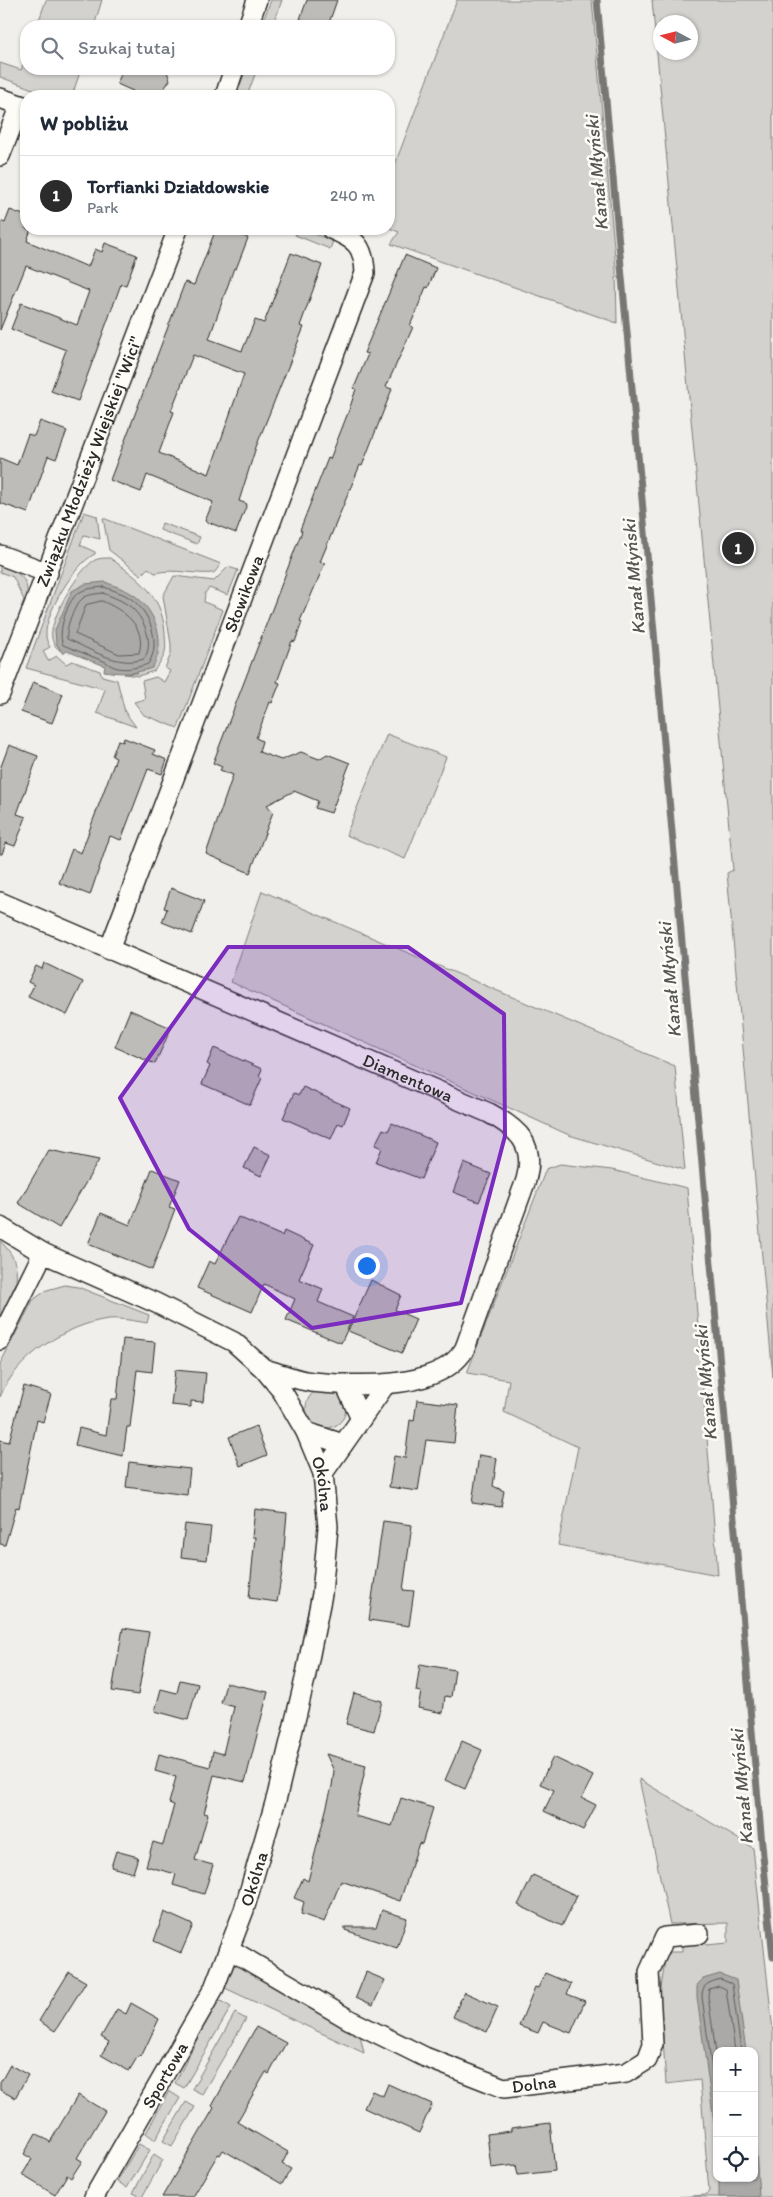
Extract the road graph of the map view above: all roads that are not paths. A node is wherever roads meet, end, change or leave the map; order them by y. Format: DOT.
graph roads {
  1 [pos="257,0"];
  2 [pos="250,20"];
  3 [pos="232,75"];
  4 [pos="226,90"];
  5 [pos="0,98"];
  6 [pos="20,105"];
  7 [pos="20,113"];
  8 [pos="0,156"];
  9 [pos="176,235"];
  10 [pos="346,235"];
  11 [pos="0,555"];
  12 [pos="48,573"];
  13 [pos="0,694"];
  14 [pos="0,902"];
  15 [pos="109,950"];
  16 [pos="0,1227"];
  17 [pos="43,1252"];
  18 [pos="0,1340"];
  19 [pos="264,1369"];
  20 [pos="310,1382"];
  21 [pos="345,1384"];
  22 [pos="385,1385"];
  23 [pos="294,1412"];
  24 [pos="360,1419"];
  25 [pos="306,1432"];
  26 [pos="343,1444"];
  27 [pos="322,1473"];
  28 [pos="699,1934"];
  29 [pos="229,1949"];
  30 [pos="94,2197"];
  1 -- 2 [label="street"];
  3 -- 4 [label="street"];
  5 -- 6 [label="street"];
  7 -- 8 [label="street"];
  9 -- 12 [label="street, Związku Młodzieży Wiejskiej \"Wici\""];
  10 -- 15 [label="street, Słowikowa"];
  11 -- 12 [label="street"];
  12 -- 13 [label="street, Związku Młodzieży Wiejskiej \"Wici\""];
  14 -- 15 [label="street, Diamentowa"];
  15 -- 22 [label="street, Diamentowa"];
  16 -- 17 [label="street, Okólna"];
  17 -- 18 [label="street"];
  17 -- 19 [label="street, Okólna"];
  19 -- 20 [label="street, Diamentowa"];
  19 -- 23 [label="street, Okólna"];
  20 -- 21 [label="street, Diamentowa"];
  20 -- 23 [label="street"];
  21 -- 22 [label="street, Diamentowa"];
  21 -- 24 [label="street"];
  22 -- 24 [label="street"];
  23 -- 25 [label="street, Okólna"];
  24 -- 26 [label="street"];
  25 -- 26 [label="street"];
  25 -- 27 [label="street, Okólna"];
  26 -- 27 [label="street"];
  27 -- 29 [label="street, Okólna"];
  28 -- 29 [label="street, Dolna"];
  29 -- 30 [label="street, Sportowa"];
}
